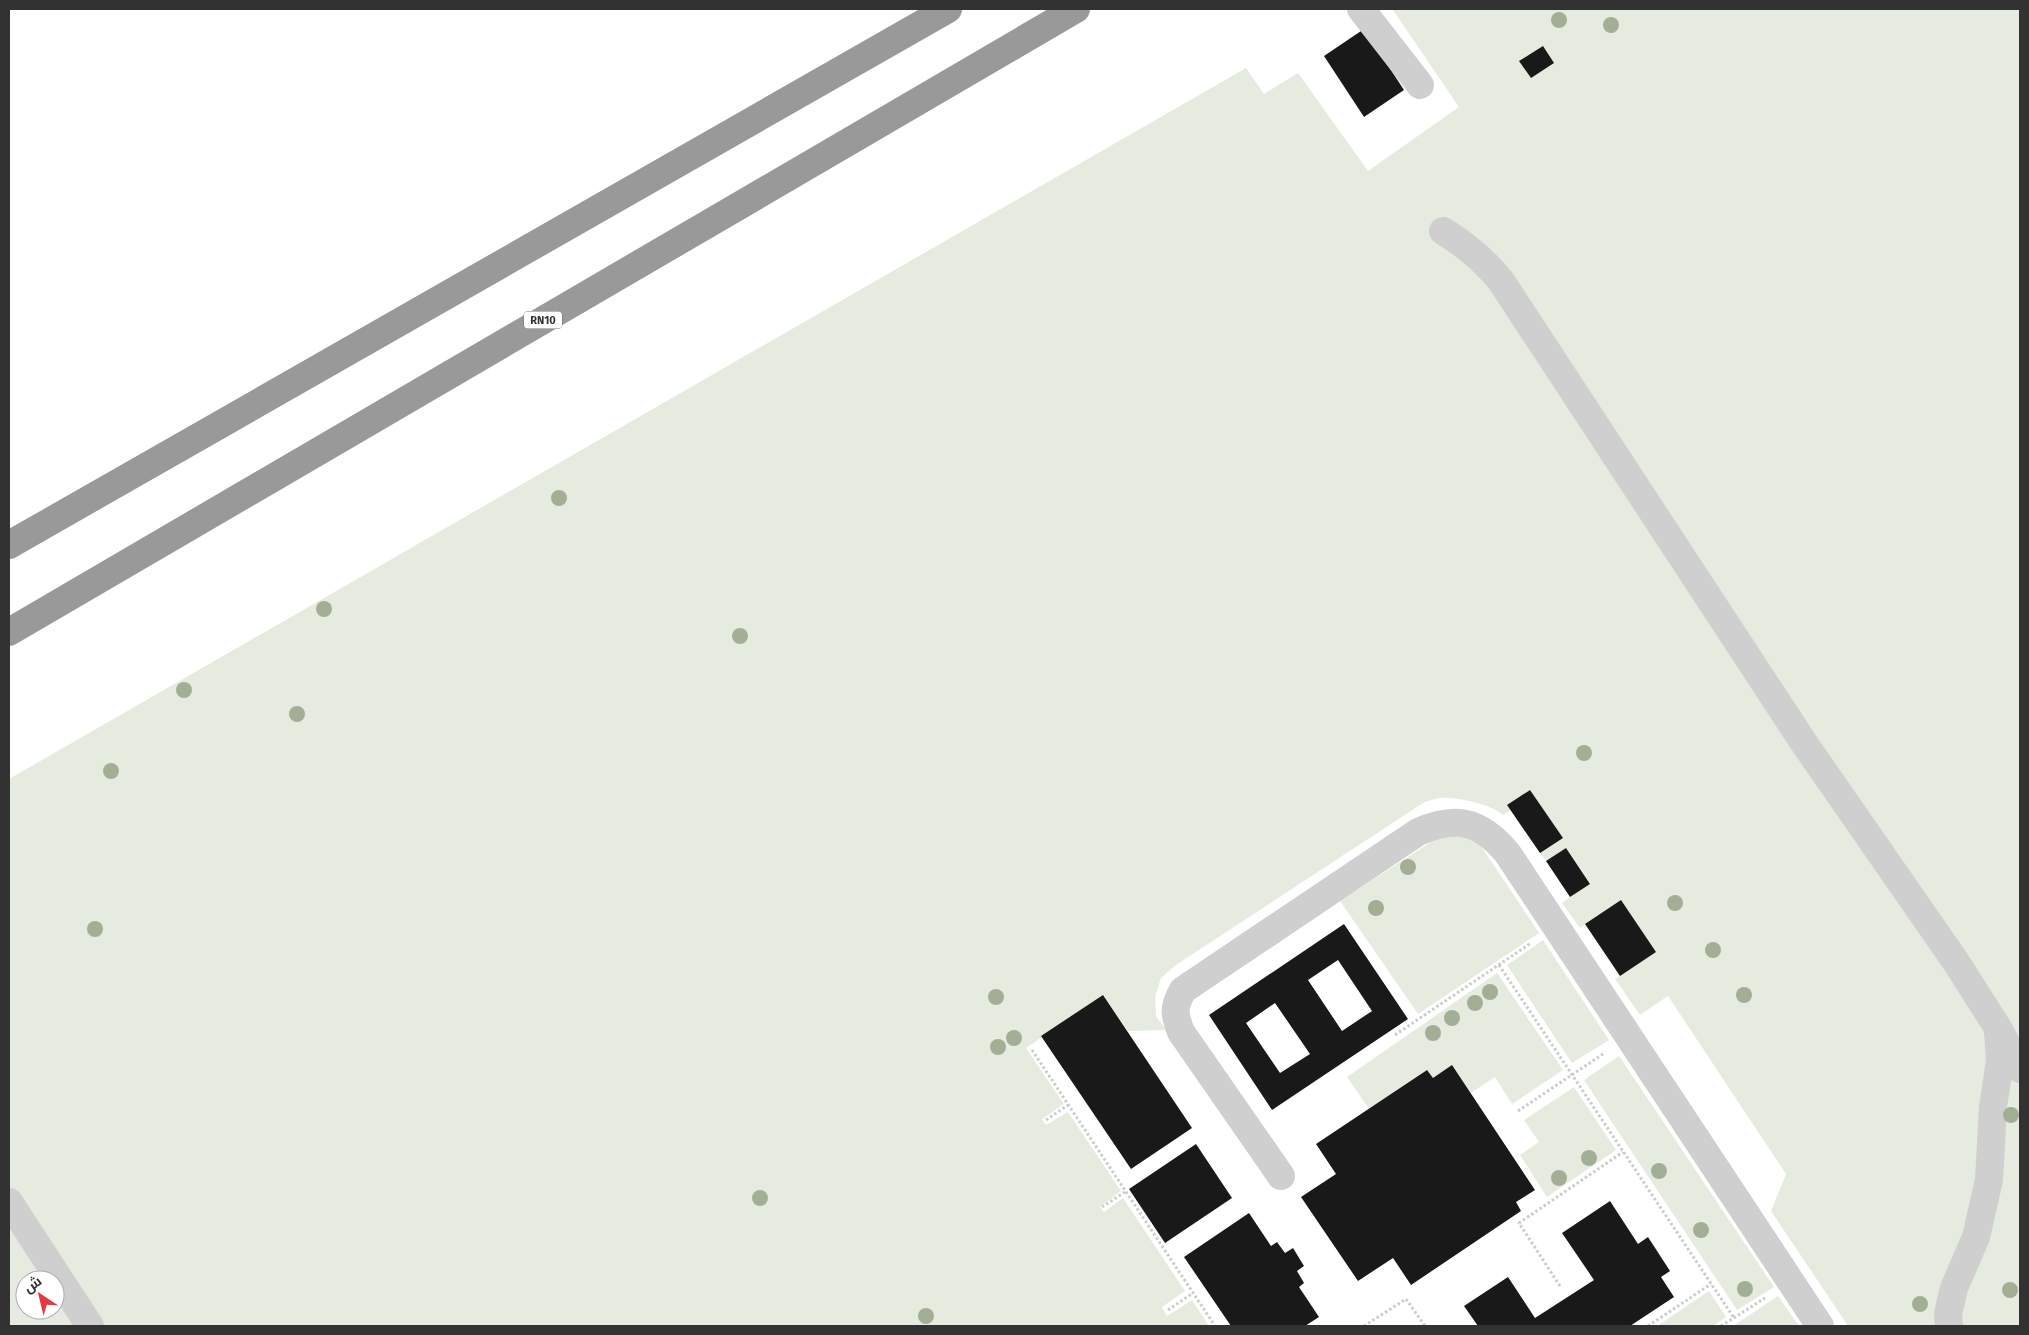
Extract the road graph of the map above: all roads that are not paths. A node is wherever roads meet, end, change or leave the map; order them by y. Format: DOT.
graph roads {
  1 [pos="948,9"];
  2 [pos="1076,9"];
  3 [pos="1361,9"];
  4 [pos="1420,85"];
  5 [pos="1443,231"];
  6 [pos="9,545"];
  7 [pos="9,632"];
  8 [pos="1998,1028"];
  9 [pos="2020,1069"];
  10 [pos="1281,1176"];
  11 [pos="9,1202"];
  12 [pos="90,1326"];
  13 [pos="1820,1326"];
  14 [pos="1949,1326"];
  1 -- 6 [label="highway"];
  2 -- 7 [label="highway, RN10"];
  3 -- 4 [label="lane"];
  5 -- 8 [label="lane"];
  8 -- 9 [label="lane"];
  8 -- 14 [label="lane"];
  10 -- 13 [label="lane"];
  11 -- 12 [label="lane"];
}
